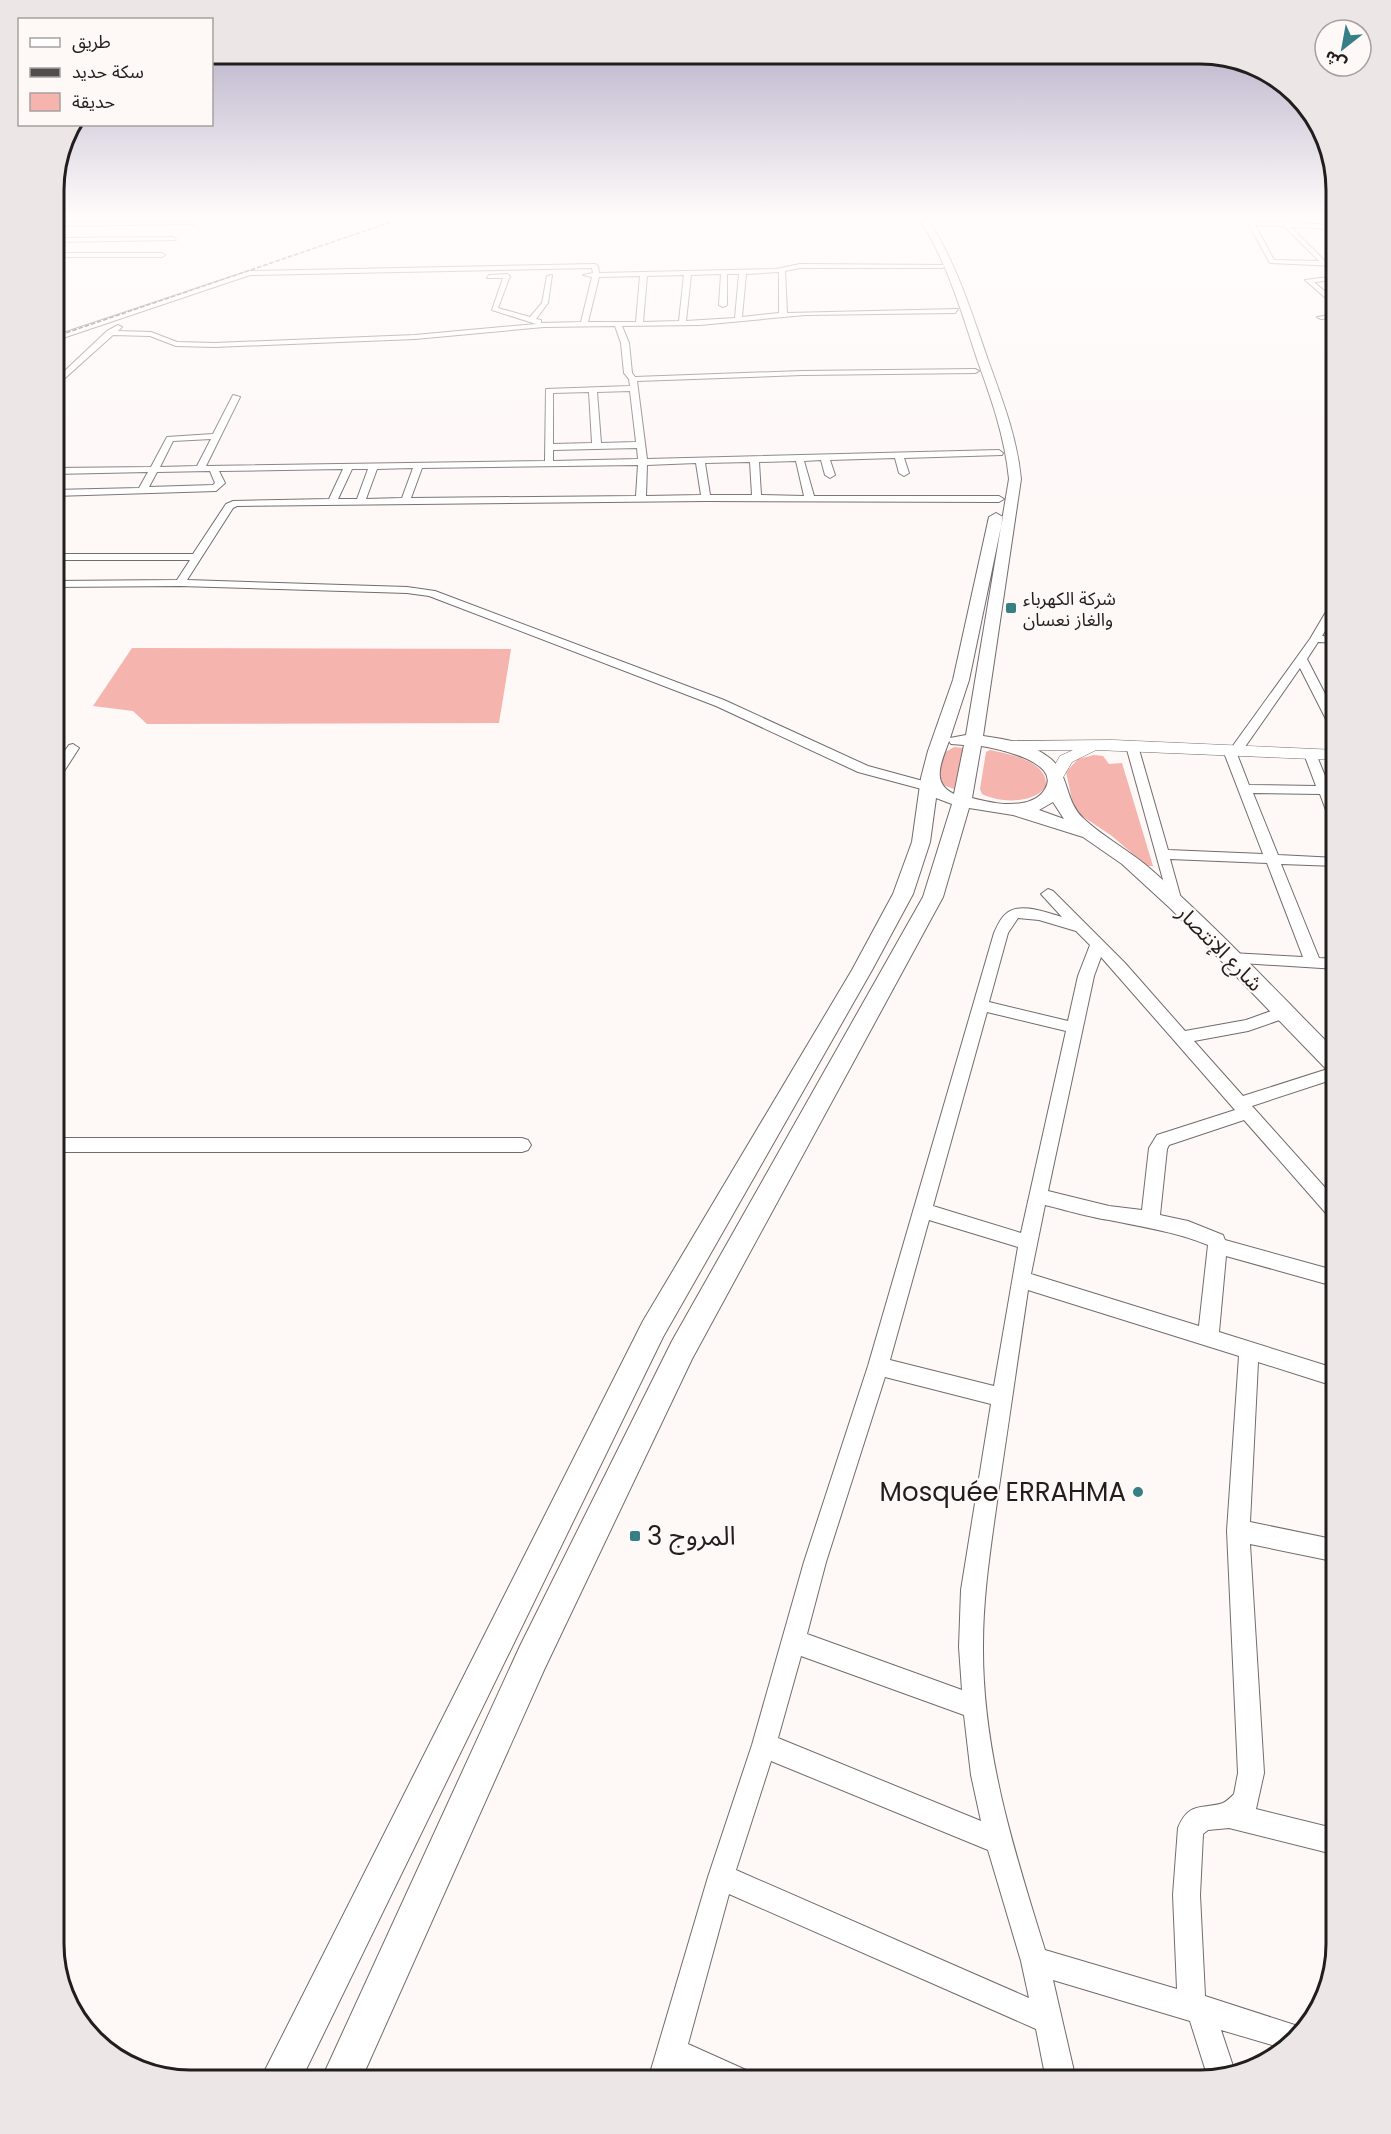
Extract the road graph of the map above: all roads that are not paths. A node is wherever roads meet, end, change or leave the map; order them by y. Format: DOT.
graph roads {
  1 [pos="120,318"];
  2 [pos="127,318"];
  3 [pos="525,318"];
  4 [pos="586,318"];
  5 [pos="640,318"];
  6 [pos="683,318"];
  7 [pos="760,318"];
  8 [pos="957,318"];
  9 [pos="969,318"];
  10 [pos="532,319"];
  11 [pos="738,320"];
  12 [pos="639,324"];
  13 [pos="682,324"];
  14 [pos="544,325"];
  15 [pos="584,325"];
  16 [pos="618,325"];
  17 [pos="110,333"];
  18 [pos="65,335"];
  19 [pos="975,372"];
  20 [pos="65,373"];
  21 [pos="633,384"];
  22 [pos="593,389"];
  23 [pos="236,397"];
  24 [pos="216,436"];
  25 [pos="640,445"];
  26 [pos="597,446"];
  27 [pos="550,447"];
  28 [pos="999,453"];
  29 [pos="899,455"];
  30 [pos="825,457"];
  31 [pos="799,458"];
  32 [pos="754,459"];
  33 [pos="700,460"];
  34 [pos="643,462"];
  35 [pos="549,463"];
  36 [pos="374,466"];
  37 [pos="418,466"];
  38 [pos="349,467"];
  39 [pos="213,468"];
  40 [pos="153,469"];
  41 [pos="200,469"];
  42 [pos="65,471"];
  43 [pos="904,473"];
  44 [pos="830,475"];
  45 [pos="145,491"];
  46 [pos="65,493"];
  47 [pos="706,498"];
  48 [pos="641,499"];
  49 [pos="757,499"];
  50 [pos="810,499"];
  51 [pos="999,499"];
  52 [pos="332,502"];
  53 [pos="360,502"];
  54 [pos="405,502"];
  55 [pos="65,557"];
  56 [pos="196,557"];
  57 [pos="180,583"];
  58 [pos="65,585"];
  59 [pos="1326,620"];
  60 [pos="1315,639"];
  61 [pos="1326,640"];
  62 [pos="1301,659"];
  63 [pos="1326,708"];
  64 [pos="972,740"];
  65 [pos="1113,745"];
  66 [pos="1004,746"];
  67 [pos="1132,746"];
  68 [pos="73,748"];
  69 [pos="1233,750"];
  70 [pos="937,751"];
  71 [pos="1310,754"];
  72 [pos="1326,755"];
  73 [pos="65,760"];
  74 [pos="1056,781"];
  75 [pos="930,783"];
  76 [pos="1244,789"];
  77 [pos="1326,789"];
  78 [pos="1326,796"];
  79 [pos="962,801"];
  80 [pos="1009,809"];
  81 [pos="1097,838"];
  82 [pos="950,842"];
  83 [pos="1163,854"];
  84 [pos="1272,859"];
  85 [pos="1326,861"];
  86 [pos="1048,894"];
  87 [pos="1175,902"];
  88 [pos="1082,928"];
  89 [pos="1098,944"];
  90 [pos="1231,958"];
  91 [pos="1312,962"];
  92 [pos="1326,963"];
  93 [pos="981,1005"];
  94 [pos="1285,1012"];
  95 [pos="1075,1028"];
  96 [pos="1182,1037"];
  97 [pos="1326,1055"];
  98 [pos="1326,1076"];
  99 [pos="1245,1108"];
  100 [pos="64,1145"];
  101 [pos="522,1145"];
  102 [pos="1037,1196"];
  103 [pos="1326,1200"];
  104 [pos="922,1210"];
  105 [pos="1150,1220"];
  106 [pos="1028,1243"];
  107 [pos="1218,1246"];
  108 [pos="1326,1276"];
  109 [pos="1020,1279"];
  110 [pos="1208,1338"];
  111 [pos="1250,1351"];
  112 [pos="878,1366"];
  113 [pos="1326,1375"];
  114 [pos="1003,1398"];
  115 [pos="1238,1531"];
  116 [pos="1326,1549"];
  117 [pos="792,1641"];
  118 [pos="975,1707"];
  119 [pos="764,1745"];
  120 [pos="1230,1815"];
  121 [pos="1326,1839"];
  122 [pos="998,1841"];
  123 [pos="721,1877"];
  124 [pos="1035,1961"];
  125 [pos="1196,2007"];
  126 [pos="1047,2020"];
  127 [pos="1287,2035"];
  128 [pos="671,2051"];
  129 [pos="353,2062"];
  130 [pos="1218,2068"];
  131 [pos="285,2069"];
  132 [pos="666,2069"];
  133 [pos="713,2070"];
  134 [pos="1059,2070"];
  1 -- 18 [label="street"];
  2 -- 17 [label="street"];
  3 -- 10 [label="street"];
  4 -- 15 [label="street"];
  5 -- 12 [label="street"];
  6 -- 13 [label="street"];
  7 -- 11 [label="street"];
  8 -- 19 [label="main road"];
  9 -- 64 [label="main road"];
  10 -- 14 [label="street"];
  11 -- 13 [label="street"];
  12 -- 13 [label="street"];
  12 -- 16 [label="street"];
  14 -- 15 [label="street"];
  14 -- 17 [label="street"];
  15 -- 16 [label="street"];
  16 -- 21 [label="street"];
  17 -- 20 [label="street"];
  19 -- 21 [label="street"];
  19 -- 28 [label="main road"];
  21 -- 22 [label="street"];
  21 -- 25 [label="street"];
  22 -- 26 [label="street"];
  22 -- 27 [label="street"];
  23 -- 24 [label="street"];
  24 -- 40 [label="street"];
  24 -- 41 [label="street"];
  25 -- 26 [label="street"];
  25 -- 34 [label="street"];
  26 -- 27 [label="street"];
  27 -- 35 [label="street"];
  28 -- 29 [label="street"];
  28 -- 51 [label="main road"];
  29 -- 30 [label="street"];
  29 -- 43 [label="street"];
  30 -- 31 [label="street"];
  30 -- 44 [label="street"];
  31 -- 32 [label="street"];
  31 -- 50 [label="street"];
  32 -- 33 [label="street"];
  32 -- 49 [label="street"];
  33 -- 34 [label="street"];
  33 -- 47 [label="street"];
  34 -- 35 [label="street"];
  34 -- 48 [label="street"];
  35 -- 37 [label="street"];
  36 -- 37 [label="street"];
  36 -- 38 [label="street"];
  36 -- 53 [label="street"];
  37 -- 54 [label="street"];
  38 -- 39 [label="street"];
  38 -- 52 [label="street"];
  39 -- 41 [label="street"];
  39 -- 45 [label="street"];
  40 -- 41 [label="street"];
  40 -- 42 [label="street"];
  40 -- 45 [label="street"];
  45 -- 46 [label="street"];
  47 -- 48 [label="street"];
  47 -- 49 [label="street"];
  48 -- 54 [label="street"];
  49 -- 50 [label="street"];
  50 -- 51 [label="street"];
  51 -- 70 [label="main road"];
  52 -- 53 [label="street"];
  52 -- 56 [label="street"];
  53 -- 54 [label="street"];
  55 -- 56 [label="street"];
  56 -- 57 [label="street"];
  57 -- 58 [label="street"];
  57 -- 75 [label="street"];
  59 -- 60 [label="street"];
  60 -- 61 [label="street"];
  60 -- 62 [label="street"];
  62 -- 63 [label="street"];
  62 -- 69 [label="street"];
  64 -- 66 [label="main road"];
  64 -- 70 [label="main road"];
  64 -- 79 [label="main road"];
  65 -- 66 [label="street"];
  65 -- 67 [label="street"];
  65 -- 74 [label="street"];
  66 -- 74 [label="main road"];
  67 -- 69 [label="street"];
  67 -- 83 [label="street"];
  68 -- 73 [label="street"];
  69 -- 71 [label="street"];
  69 -- 76 [label="street"];
  70 -- 75 [label="main road"];
  71 -- 72 [label="street"];
  71 -- 77 [label="street"];
  74 -- 80 [label="main road"];
  74 -- 81 [label="main road"];
  75 -- 79 [label="main road"];
  75 -- 131 [label="main road"];
  76 -- 78 [label="street"];
  76 -- 84 [label="street"];
  79 -- 80 [label="main road"];
  79 -- 82 [label="main road"];
  80 -- 81 [label="main road"];
  80 -- 82 [label="main road"];
  81 -- 87 [label="main road, شارع الإنتصار"];
  82 -- 129 [label="main road"];
  83 -- 84 [label="street"];
  83 -- 87 [label="street"];
  84 -- 85 [label="street"];
  84 -- 91 [label="street"];
  86 -- 88 [label="street"];
  87 -- 90 [label="main road, شارع الإنتصار"];
  88 -- 89 [label="street"];
  88 -- 93 [label="street"];
  89 -- 95 [label="street"];
  89 -- 96 [label="street"];
  90 -- 91 [label="street"];
  90 -- 94 [label="main road, شارع الإنتصار"];
  91 -- 92 [label="street"];
  93 -- 95 [label="street"];
  93 -- 104 [label="street"];
  94 -- 96 [label="street"];
  94 -- 97 [label="main road, شارع الإنتصار"];
  95 -- 102 [label="street"];
  96 -- 99 [label="street"];
  98 -- 99 [label="street"];
  99 -- 103 [label="street"];
  99 -- 105 [label="street"];
  100 -- 101 [label="street"];
  102 -- 105 [label="street"];
  102 -- 106 [label="street"];
  104 -- 106 [label="street"];
  104 -- 112 [label="street"];
  105 -- 107 [label="street"];
  106 -- 109 [label="street"];
  107 -- 108 [label="street"];
  107 -- 110 [label="street"];
  109 -- 110 [label="street"];
  109 -- 114 [label="street"];
  110 -- 111 [label="street"];
  111 -- 113 [label="street"];
  111 -- 115 [label="street"];
  112 -- 114 [label="street"];
  112 -- 117 [label="street"];
  114 -- 118 [label="street"];
  115 -- 116 [label="street"];
  115 -- 120 [label="street"];
  117 -- 118 [label="street"];
  117 -- 119 [label="street"];
  118 -- 122 [label="street"];
  119 -- 122 [label="street"];
  119 -- 123 [label="street"];
  120 -- 121 [label="street"];
  120 -- 125 [label="street"];
  122 -- 124 [label="street"];
  123 -- 126 [label="street"];
  123 -- 128 [label="street"];
  124 -- 125 [label="street"];
  124 -- 126 [label="street"];
  125 -- 127 [label="street"];
  125 -- 130 [label="street"];
  126 -- 134 [label="street"];
  128 -- 132 [label="street"];
  128 -- 133 [label="street"];
}
